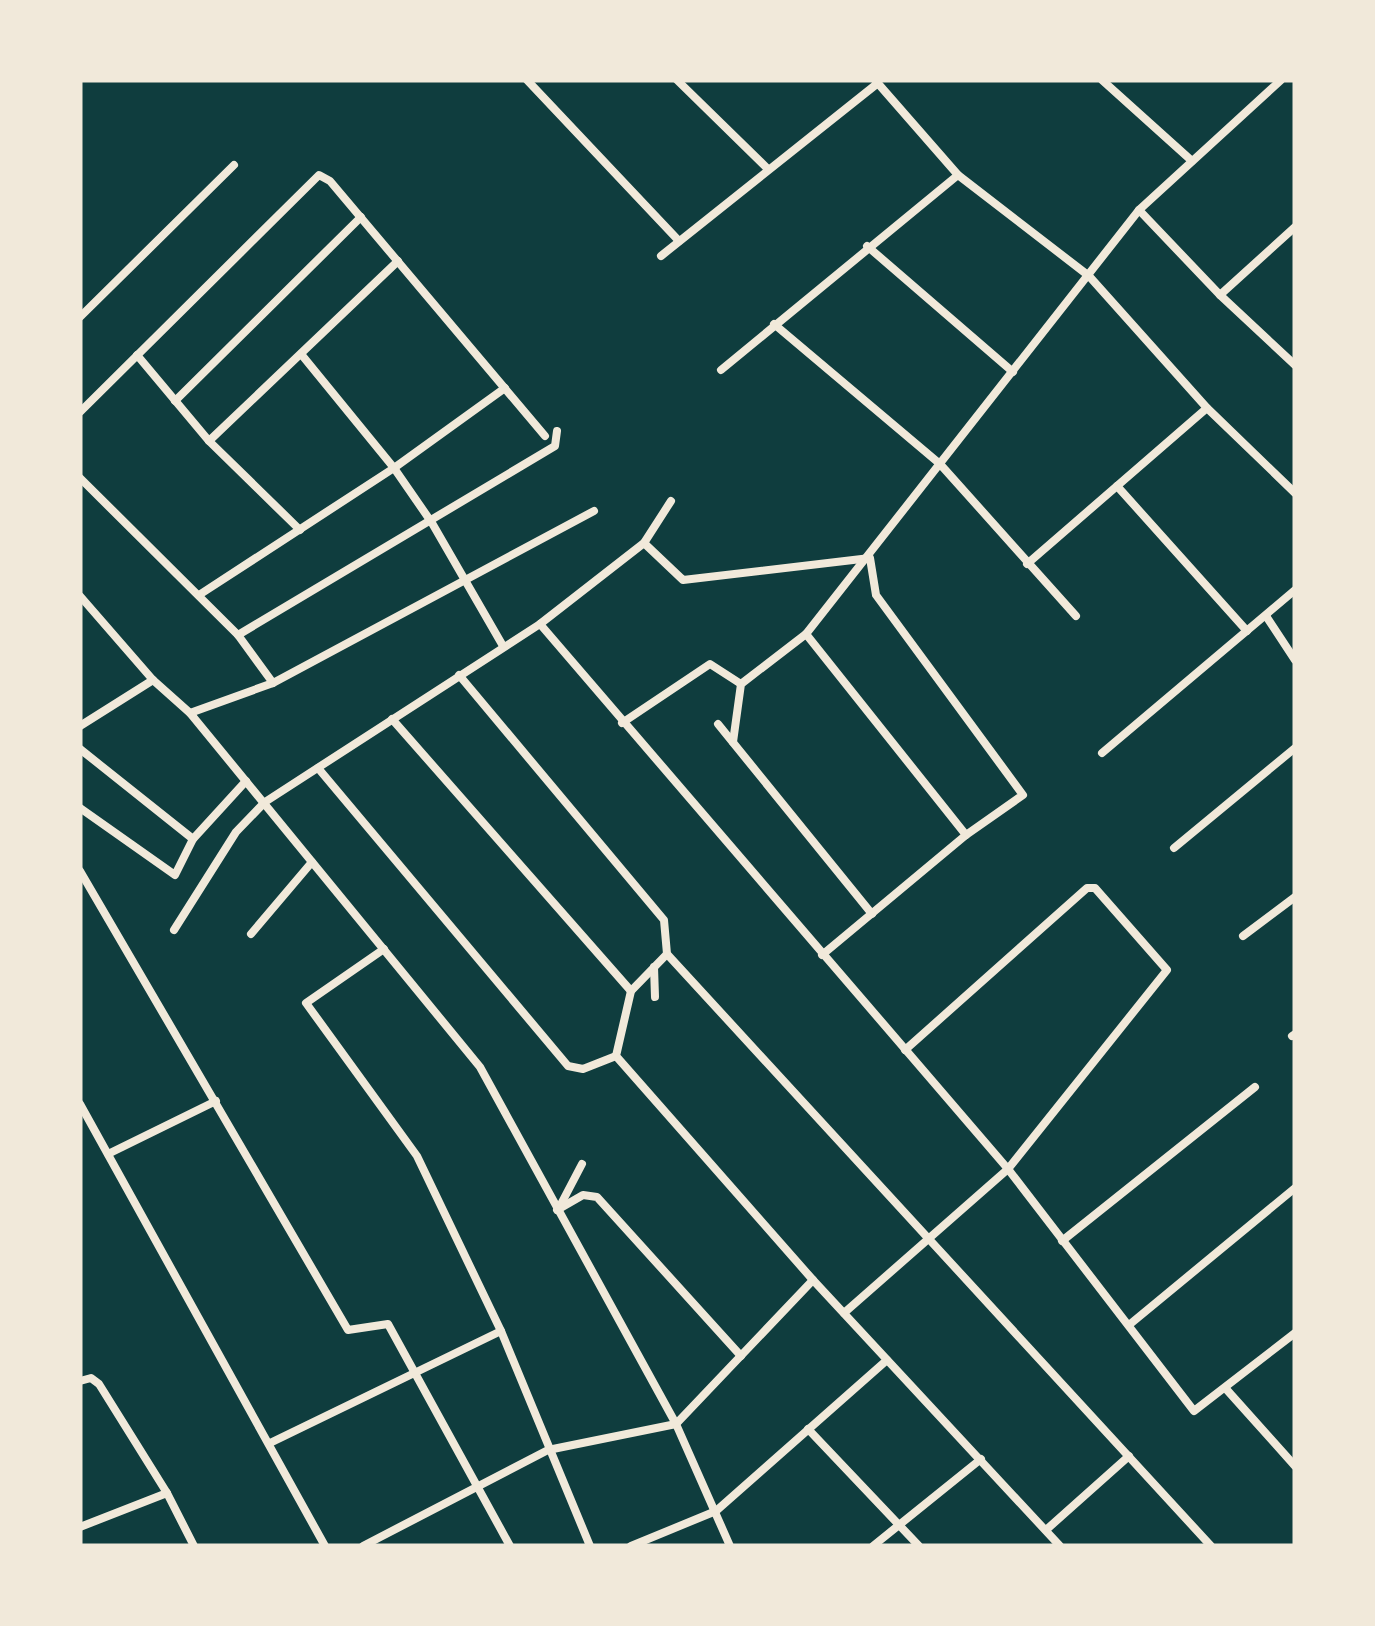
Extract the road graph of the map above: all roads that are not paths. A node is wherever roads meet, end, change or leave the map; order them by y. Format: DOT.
graph roads {
  1 [pos="527,80"];
  2 [pos="677,80"];
  3 [pos="1102,80"];
  4 [pos="1281,80"];
  5 [pos="876,82"];
  6 [pos="1192,161"];
  7 [pos="234,164"];
  8 [pos="768,168"];
  9 [pos="958,174"];
  10 [pos="1139,210"];
  11 [pos="361,218"];
  12 [pos="1295,227"];
  13 [pos="679,241"];
  14 [pos="867,246"];
  15 [pos="661,256"];
  16 [pos="398,262"];
  17 [pos="1090,276"];
  18 [pos="1220,295"];
  19 [pos="80,316"];
  20 [pos="774,324"];
  21 [pos="301,354"];
  22 [pos="137,355"];
  23 [pos="1295,365"];
  24 [pos="721,370"];
  25 [pos="1013,372"];
  26 [pos="505,388"];
  27 [pos="175,400"];
  28 [pos="1207,408"];
  29 [pos="80,412"];
  30 [pos="557,431"];
  31 [pos="544,436"];
  32 [pos="209,441"];
  33 [pos="940,464"];
  34 [pos="394,468"];
  35 [pos="80,478"];
  36 [pos="1117,486"];
  37 [pos="1295,493"];
  38 [pos="671,501"];
  39 [pos="594,511"];
  40 [pos="432,523"];
  41 [pos="300,530"];
  42 [pos="644,543"];
  43 [pos="870,558"];
  44 [pos="1027,564"];
  45 [pos="468,582"];
  46 [pos="1295,590"];
  47 [pos="199,595"];
  48 [pos="80,596"];
  49 [pos="1076,616"];
  50 [pos="1266,616"];
  51 [pos="540,624"];
  52 [pos="1247,631"];
  53 [pos="806,634"];
  54 [pos="238,635"];
  55 [pos="503,646"];
  56 [pos="1295,660"];
  57 [pos="459,675"];
  58 [pos="153,680"];
  59 [pos="273,683"];
  60 [pos="742,684"];
  61 [pos="190,713"];
  62 [pos="392,719"];
  63 [pos="622,723"];
  64 [pos="718,724"];
  65 [pos="80,726"];
  66 [pos="733,743"];
  67 [pos="1295,748"];
  68 [pos="80,749"];
  69 [pos="1102,753"];
  70 [pos="318,768"];
  71 [pos="246,781"];
  72 [pos="266,802"];
  73 [pos="80,808"];
  74 [pos="966,835"];
  75 [pos="192,839"];
  76 [pos="1174,848"];
  77 [pos="312,862"];
  78 [pos="80,870"];
  79 [pos="1295,897"];
  80 [pos="872,914"];
  81 [pos="174,930"];
  82 [pos="251,934"];
  83 [pos="1243,936"];
  84 [pos="384,948"];
  85 [pos="667,954"];
  86 [pos="822,956"];
  87 [pos="654,968"];
  88 [pos="631,991"];
  89 [pos="655,997"];
  90 [pos="905,1050"];
  91 [pos="616,1056"];
  92 [pos="1254,1087"];
  93 [pos="216,1100"];
  94 [pos="80,1104"];
  95 [pos="108,1154"];
  96 [pos="582,1164"];
  97 [pos="1008,1169"];
  98 [pos="1295,1188"];
  99 [pos="558,1210"];
  100 [pos="931,1238"];
  101 [pos="1062,1241"];
  102 [pos="814,1280"];
  103 [pos="844,1313"];
  104 [pos="1129,1325"];
  105 [pos="502,1331"];
  106 [pos="1295,1334"];
  107 [pos="742,1356"];
  108 [pos="887,1360"];
  109 [pos="416,1373"];
  110 [pos="80,1381"];
  111 [pos="1227,1390"];
  112 [pos="676,1424"];
  113 [pos="808,1429"];
  114 [pos="270,1443"];
  115 [pos="548,1450"];
  116 [pos="1129,1456"];
  117 [pos="981,1459"];
  118 [pos="1295,1466"];
  119 [pos="480,1487"];
  120 [pos="167,1493"];
  121 [pos="716,1511"];
  122 [pos="901,1526"];
  123 [pos="80,1527"];
  124 [pos="1046,1530"];
  125 [pos="194,1546"];
  126 [pos="325,1546"];
  127 [pos="363,1546"];
  128 [pos="510,1546"];
  129 [pos="590,1546"];
  130 [pos="632,1546"];
  131 [pos="730,1546"];
  132 [pos="874,1546"];
  133 [pos="919,1546"];
  134 [pos="1060,1546"];
  135 [pos="1211,1546"];
  1 -- 13 [label="street"];
  2 -- 8 [label="street"];
  3 -- 6 [label="street"];
  4 -- 6 [label="street"];
  5 -- 8 [label="street"];
  5 -- 9 [label="street"];
  6 -- 10 [label="street"];
  7 -- 19 [label="street"];
  8 -- 13 [label="street"];
  9 -- 14 [label="street"];
  9 -- 17 [label="street"];
  10 -- 17 [label="street"];
  10 -- 18 [label="street"];
  11 -- 16 [label="street"];
  11 -- 22 [label="street"];
  11 -- 27 [label="street"];
  12 -- 18 [label="street"];
  13 -- 15 [label="street"];
  14 -- 20 [label="street"];
  14 -- 25 [label="street"];
  16 -- 21 [label="street"];
  16 -- 26 [label="street"];
  17 -- 25 [label="street"];
  17 -- 28 [label="street"];
  18 -- 23 [label="street"];
  20 -- 24 [label="street"];
  20 -- 33 [label="street"];
  21 -- 32 [label="street"];
  21 -- 34 [label="street"];
  22 -- 27 [label="street"];
  22 -- 29 [label="street"];
  25 -- 33 [label="street"];
  26 -- 31 [label="street"];
  26 -- 34 [label="street"];
  27 -- 32 [label="street"];
  28 -- 36 [label="street"];
  28 -- 37 [label="street"];
  30 -- 40 [label="street"];
  32 -- 41 [label="street"];
  33 -- 43 [label="street"];
  33 -- 44 [label="street"];
  34 -- 40 [label="street"];
  34 -- 41 [label="street"];
  35 -- 47 [label="street"];
  36 -- 44 [label="street"];
  36 -- 52 [label="street"];
  38 -- 42 [label="street"];
  39 -- 45 [label="street"];
  40 -- 45 [label="street"];
  40 -- 54 [label="street"];
  41 -- 47 [label="street"];
  42 -- 43 [label="street"];
  42 -- 51 [label="street"];
  43 -- 53 [label="street"];
  43 -- 74 [label="street"];
  44 -- 49 [label="street"];
  45 -- 55 [label="street"];
  45 -- 59 [label="street"];
  46 -- 50 [label="street"];
  47 -- 54 [label="street"];
  48 -- 58 [label="street"];
  50 -- 52 [label="street"];
  50 -- 56 [label="street"];
  51 -- 55 [label="street"];
  51 -- 63 [label="street"];
  52 -- 69 [label="street"];
  53 -- 60 [label="street"];
  53 -- 74 [label="street"];
  54 -- 59 [label="street"];
  55 -- 57 [label="street"];
  57 -- 62 [label="street"];
  57 -- 85 [label="street"];
  58 -- 61 [label="street"];
  58 -- 65 [label="street"];
  59 -- 61 [label="street"];
  60 -- 63 [label="street"];
  60 -- 66 [label="street"];
  61 -- 71 [label="street"];
  62 -- 70 [label="street"];
  62 -- 88 [label="street"];
  63 -- 86 [label="street"];
  64 -- 66 [label="street"];
  66 -- 80 [label="street"];
  67 -- 76 [label="street"];
  68 -- 75 [label="street"];
  70 -- 72 [label="street"];
  70 -- 91 [label="street"];
  71 -- 72 [label="street"];
  71 -- 75 [label="street"];
  72 -- 77 [label="street"];
  72 -- 81 [label="street"];
  73 -- 75 [label="street"];
  74 -- 80 [label="street"];
  77 -- 82 [label="street"];
  77 -- 84 [label="street"];
  78 -- 93 [label="street"];
  79 -- 83 [label="street"];
  80 -- 86 [label="street"];
  84 -- 99 [label="street"];
  84 -- 105 [label="street"];
  85 -- 87 [label="street"];
  85 -- 100 [label="street"];
  86 -- 90 [label="street"];
  87 -- 88 [label="street"];
  87 -- 89 [label="street"];
  88 -- 91 [label="street"];
  90 -- 97 [label="street"];
  90 -- 97 [label="street"];
  91 -- 102 [label="street"];
  92 -- 101 [label="street"];
  93 -- 95 [label="street"];
  93 -- 109 [label="street"];
  94 -- 95 [label="street"];
  95 -- 114 [label="street"];
  96 -- 99 [label="street"];
  97 -- 100 [label="street"];
  97 -- 101 [label="street"];
  98 -- 104 [label="street"];
  99 -- 107 [label="street"];
  99 -- 112 [label="street"];
  100 -- 103 [label="street"];
  100 -- 116 [label="street"];
  101 -- 104 [label="street"];
  102 -- 103 [label="street"];
  102 -- 107 [label="street"];
  103 -- 108 [label="street"];
  104 -- 111 [label="street"];
  105 -- 109 [label="street"];
  105 -- 115 [label="street"];
  106 -- 111 [label="street"];
  107 -- 112 [label="street"];
  108 -- 113 [label="street"];
  108 -- 117 [label="street"];
  109 -- 114 [label="street"];
  109 -- 119 [label="street"];
  110 -- 120 [label="street"];
  111 -- 118 [label="street"];
  112 -- 115 [label="street"];
  112 -- 121 [label="street"];
  113 -- 121 [label="street"];
  113 -- 122 [label="street"];
  114 -- 126 [label="street"];
  115 -- 119 [label="street"];
  115 -- 129 [label="street"];
  116 -- 124 [label="street"];
  116 -- 135 [label="street"];
  117 -- 122 [label="street"];
  117 -- 124 [label="street"];
  119 -- 127 [label="street"];
  119 -- 128 [label="street"];
  120 -- 123 [label="street"];
  120 -- 125 [label="street"];
  121 -- 130 [label="street"];
  121 -- 131 [label="street"];
  122 -- 132 [label="street"];
  122 -- 133 [label="street"];
  124 -- 134 [label="street"];
}
